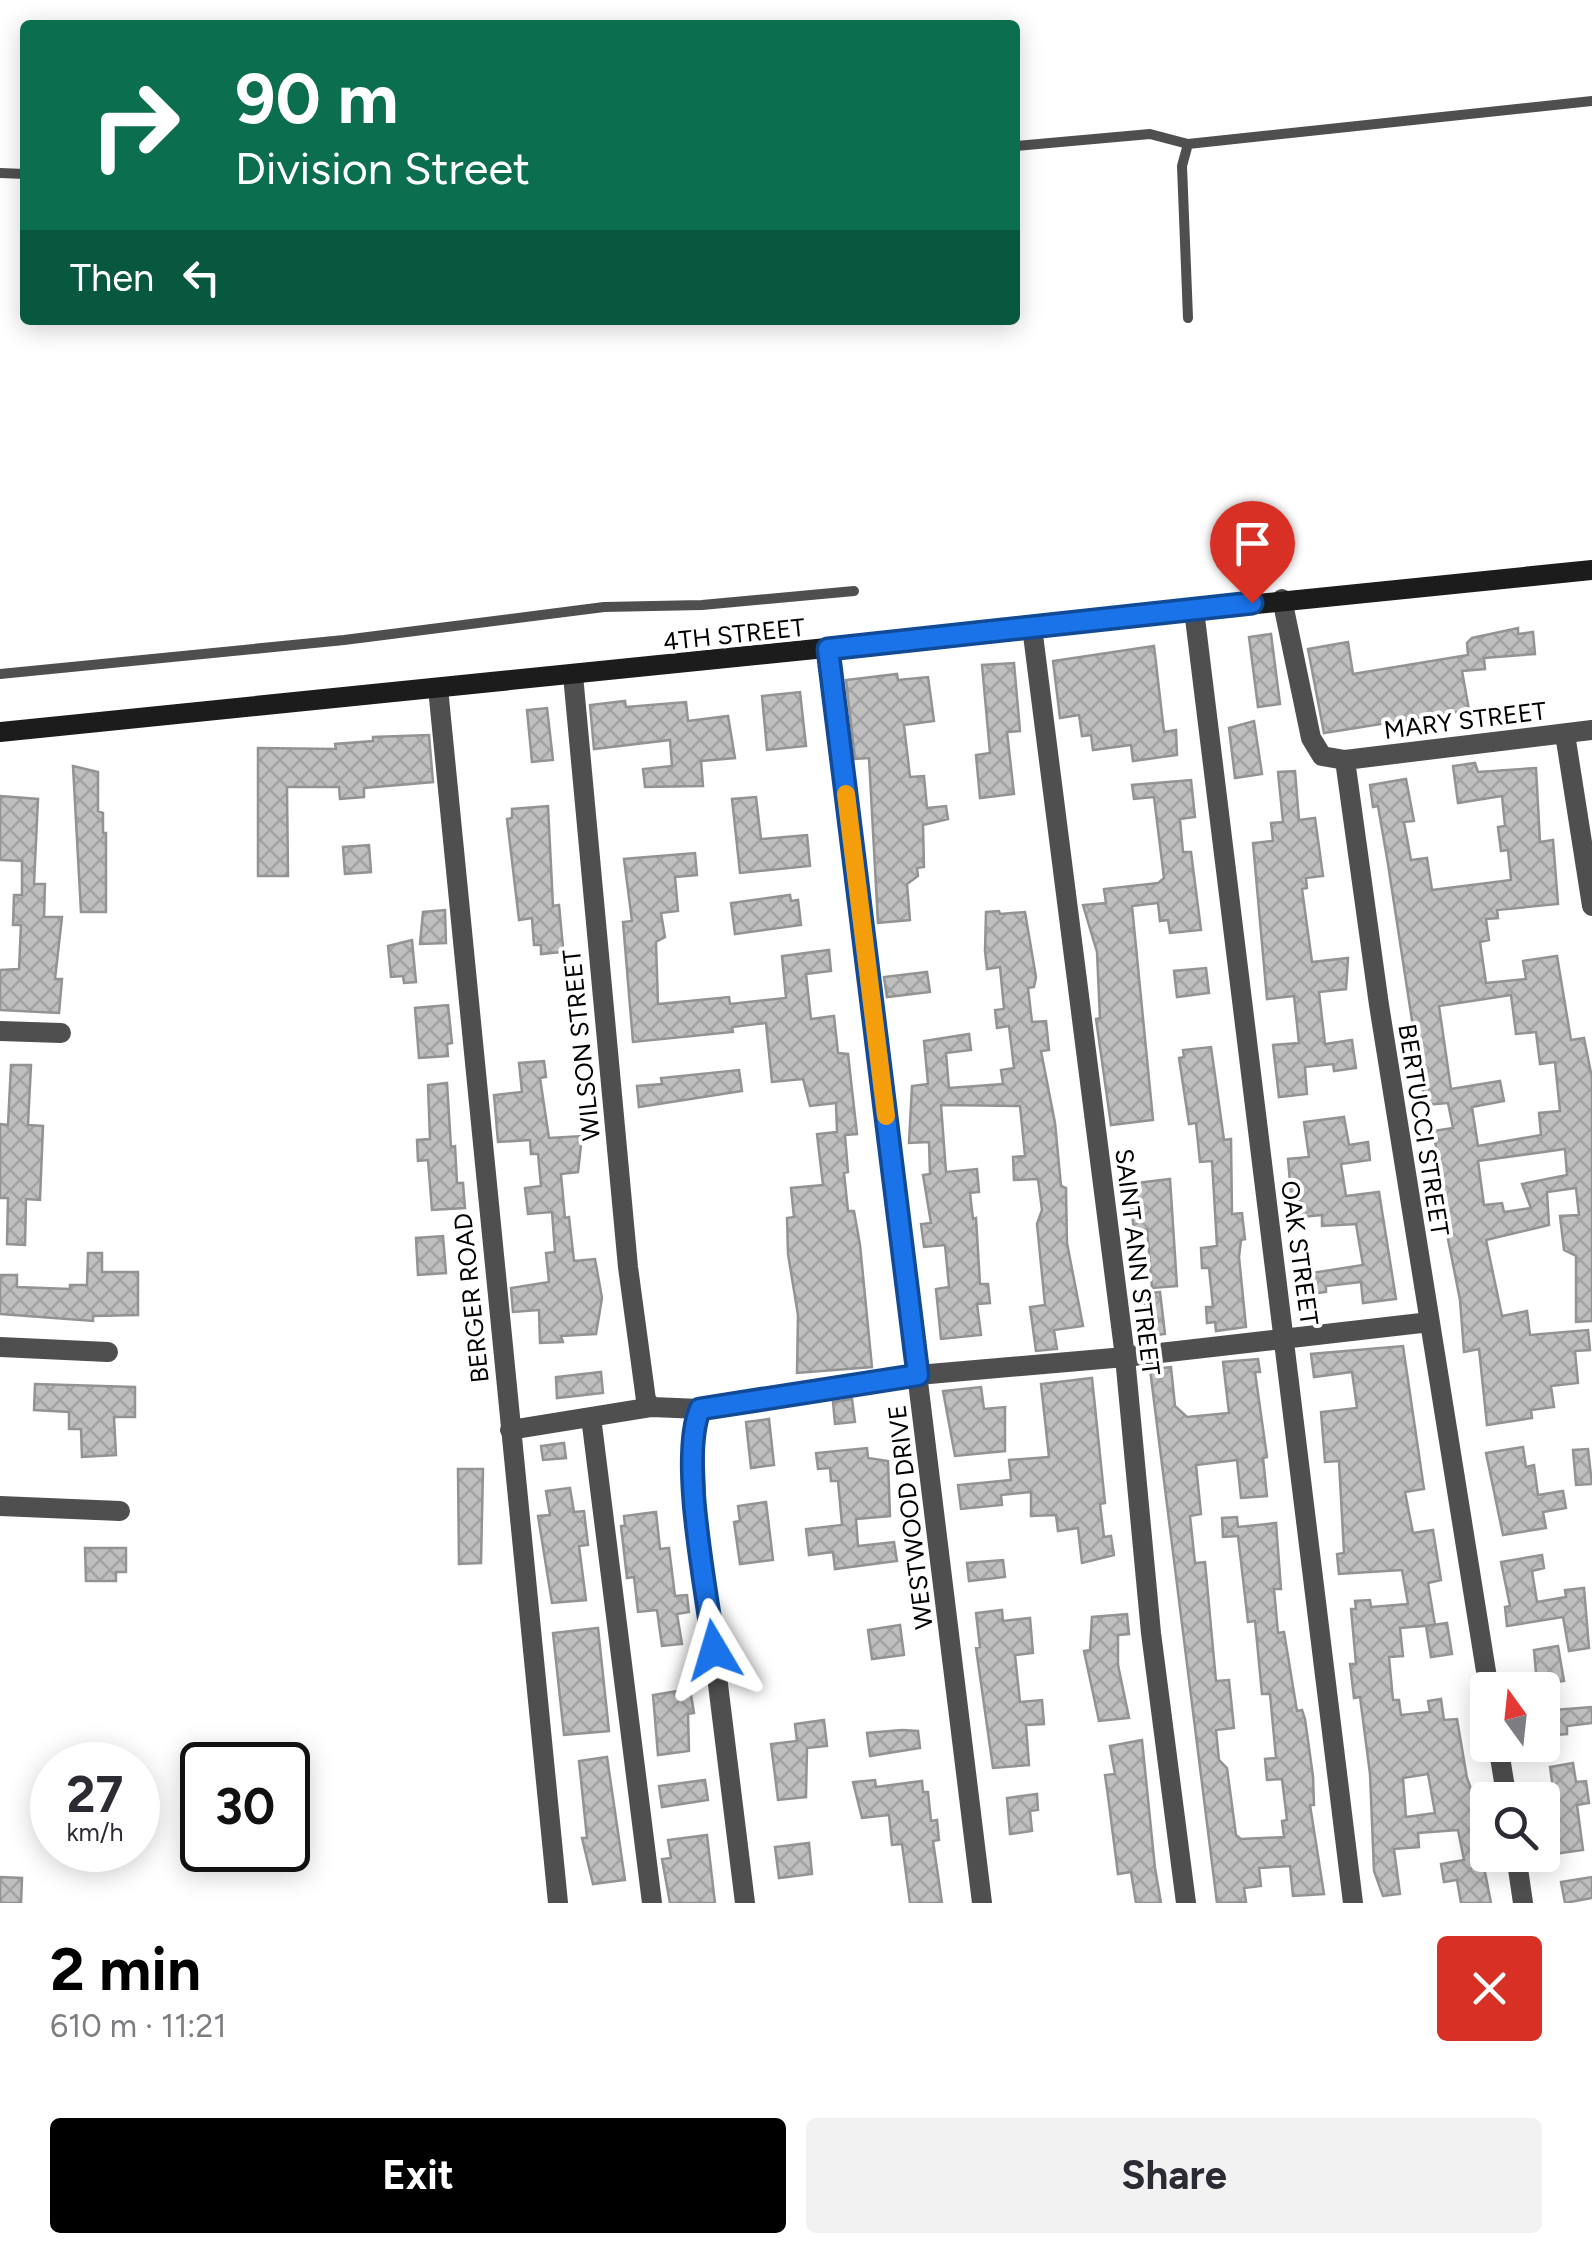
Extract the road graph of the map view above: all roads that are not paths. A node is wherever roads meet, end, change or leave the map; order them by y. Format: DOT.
graph roads {
  1 [pos="1592,102"];
  2 [pos="1188,144"];
  3 [pos="1020,146"];
  4 [pos="1188,318"];
  5 [pos="1592,570"];
  6 [pos="854,592"];
  7 [pos="1282,599"];
  8 [pos="1194,610"];
  9 [pos="1032,627"];
  10 [pos="828,649"];
  11 [pos="0,674"];
  12 [pos="572,676"];
  13 [pos="438,688"];
  14 [pos="1592,730"];
  15 [pos="0,732"];
  16 [pos="1565,734"];
  17 [pos="1345,760"];
  18 [pos="1592,906"];
  19 [pos="0,1031"];
  20 [pos="61,1032"];
  21 [pos="1430,1322"];
  22 [pos="1286,1340"];
  23 [pos="0,1347"];
  24 [pos="108,1352"];
  25 [pos="1125,1357"];
  26 [pos="918,1375"];
  27 [pos="652,1407"];
  28 [pos="700,1409"];
  29 [pos="592,1417"];
  30 [pos="510,1430"];
  31 [pos="0,1506"];
  32 [pos="120,1511"];
  33 [pos="1486,1672"];
  34 [pos="1518,1872"];
  35 [pos="558,1903"];
  36 [pos="652,1903"];
  37 [pos="745,1903"];
  38 [pos="982,1903"];
  39 [pos="1186,1903"];
  40 [pos="1353,1903"];
  41 [pos="1523,1903"];
  1 -- 2 [label="lane"];
  2 -- 3 [label="lane"];
  2 -- 4 [label="lane"];
  5 -- 7 [label="main road, 4TH STREET"];
  6 -- 11 [label="lane"];
  7 -- 8 [label="main road, 4TH STREET"];
  7 -- 17 [label="street"];
  8 -- 9 [label="main road, 4TH STREET"];
  8 -- 22 [label="street, OAK STREET"];
  9 -- 10 [label="main road, 4TH STREET"];
  9 -- 25 [label="street, SAINT ANN STREET"];
  10 -- 12 [label="main road, 4TH STREET"];
  10 -- 26 [label="street, WESTWOOD DRIVE"];
  12 -- 13 [label="main road, 4TH STREET"];
  12 -- 27 [label="street, WILSON STREET"];
  13 -- 15 [label="main road, 4TH STREET"];
  13 -- 30 [label="street, BERGER ROAD"];
  14 -- 16 [label="street, MARY STREET"];
  16 -- 17 [label="street, MARY STREET"];
  16 -- 18 [label="street"];
  17 -- 21 [label="street, BERTUCCI STREET"];
  19 -- 20 [label="street"];
  21 -- 22 [label="street"];
  21 -- 33 [label="street, BERTUCCI STREET"];
  22 -- 25 [label="street"];
  22 -- 40 [label="street, OAK STREET"];
  23 -- 24 [label="street"];
  25 -- 26 [label="street"];
  25 -- 39 [label="street, SAINT ANN STREET"];
  26 -- 28 [label="street"];
  26 -- 38 [label="street, WESTWOOD DRIVE"];
  27 -- 28 [label="street"];
  27 -- 29 [label="street"];
  28 -- 37 [label="street"];
  29 -- 30 [label="street"];
  29 -- 36 [label="street"];
  30 -- 35 [label="street, BERGER ROAD"];
  31 -- 32 [label="street"];
  34 -- 41 [label="street"];
}
